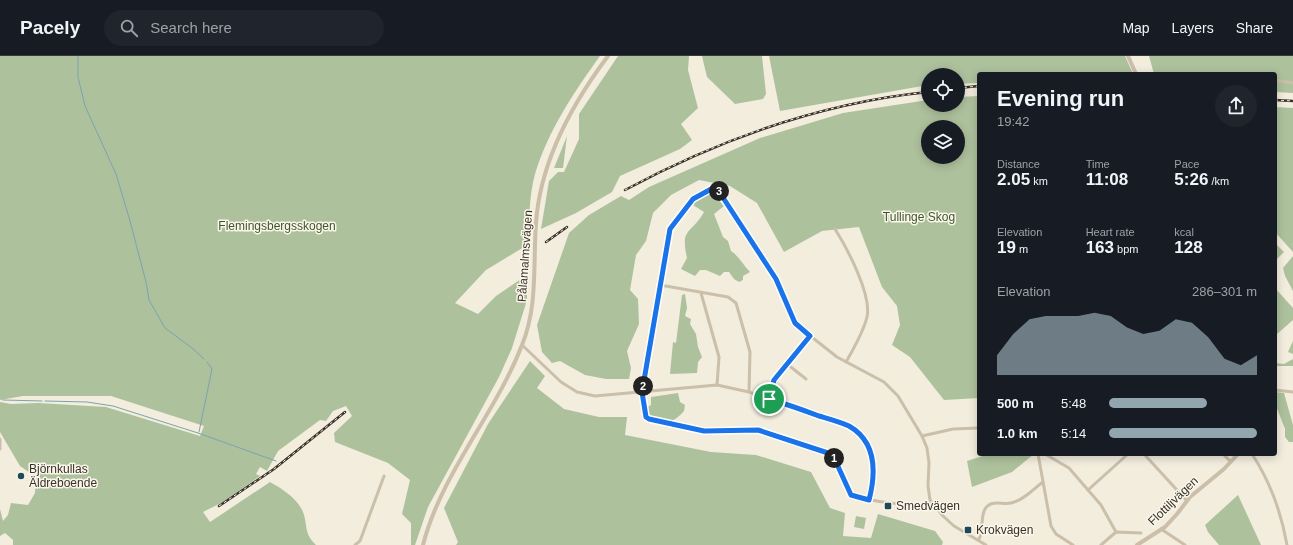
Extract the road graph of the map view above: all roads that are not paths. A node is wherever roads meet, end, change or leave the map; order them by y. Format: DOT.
graph roads {
  1 [pos="608,56"];
  2 [pos="1128,56"];
  3 [pos="1135,72"];
  4 [pos="1277,80"];
  5 [pos="1293,83"];
  6 [pos="835,228"];
  7 [pos="660,286"];
  8 [pos="701,293"];
  9 [pos="810,336"];
  10 [pos="522,345"];
  11 [pos="846,362"];
  12 [pos="787,364"];
  13 [pos="806,379"];
  14 [pos="717,385"];
  15 [pos="1277,390"];
  16 [pos="642,392"];
  17 [pos="749,392"];
  18 [pos="1293,392"];
  19 [pos="769,399"];
  20 [pos="977,428"];
  21 [pos="922,436"];
  22 [pos="0,439"];
  23 [pos="0,449"];
  24 [pos="1038,456"];
  25 [pos="1048,456"];
  26 [pos="1126,456"];
  27 [pos="1146,456"];
  28 [pos="1225,456"];
  29 [pos="1236,456"];
  30 [pos="1253,456"];
  31 [pos="1231,462"];
  32 [pos="384,476"];
  33 [pos="1043,482"];
  34 [pos="1088,490"];
  35 [pos="869,500"];
  36 [pos="1187,500"];
  37 [pos="932,503"];
  38 [pos="1161,529"];
  39 [pos="1116,532"];
  40 [pos="1141,533"];
  41 [pos="978,539"];
  42 [pos="355,545"];
  43 [pos="423,545"];
  44 [pos="986,545"];
  45 [pos="1073,545"];
  46 [pos="1101,545"];
  47 [pos="1137,545"];
  48 [pos="1185,545"];
  49 [pos="1287,545"];
  1 -- 10 [label="street, Pålamalmsvägen"];
  2 -- 3 [label="street"];
  4 -- 5 [label="street"];
  6 -- 11 [label="street"];
  7 -- 8 [label="street"];
  7 -- 9 [label="street"];
  7 -- 16 [label="street"];
  8 -- 14 [label="street"];
  8 -- 17 [label="street"];
  9 -- 11 [label="street"];
  9 -- 12 [label="street"];
  10 -- 16 [label="street"];
  10 -- 43 [label="street, Pålamalmsvägen"];
  11 -- 21 [label="street"];
  12 -- 13 [label="street"];
  12 -- 19 [label="street"];
  14 -- 16 [label="street"];
  14 -- 17 [label="street"];
  15 -- 18 [label="street"];
  16 -- 35 [label="street"];
  17 -- 19 [label="street"];
  19 -- 35 [label="street"];
  20 -- 21 [label="street"];
  21 -- 37 [label="street"];
  22 -- 23 [label="street"];
  24 -- 33 [label="street"];
  25 -- 34 [label="street"];
  26 -- 34 [label="street"];
  27 -- 36 [label="street"];
  28 -- 31 [label="street"];
  29 -- 31 [label="street, Flottiljvägen"];
  30 -- 49 [label="street"];
  31 -- 36 [label="street, Flottiljvägen"];
  32 -- 42 [label="street"];
  33 -- 41 [label="street"];
  33 -- 45 [label="street"];
  34 -- 39 [label="street"];
  35 -- 37 [label="street"];
  36 -- 38 [label="street, Flottiljvägen"];
  37 -- 41 [label="street"];
  38 -- 47 [label="street, Flottiljvägen"];
  38 -- 48 [label="street"];
  39 -- 40 [label="street"];
  39 -- 46 [label="street"];
  41 -- 44 [label="street"];
}
